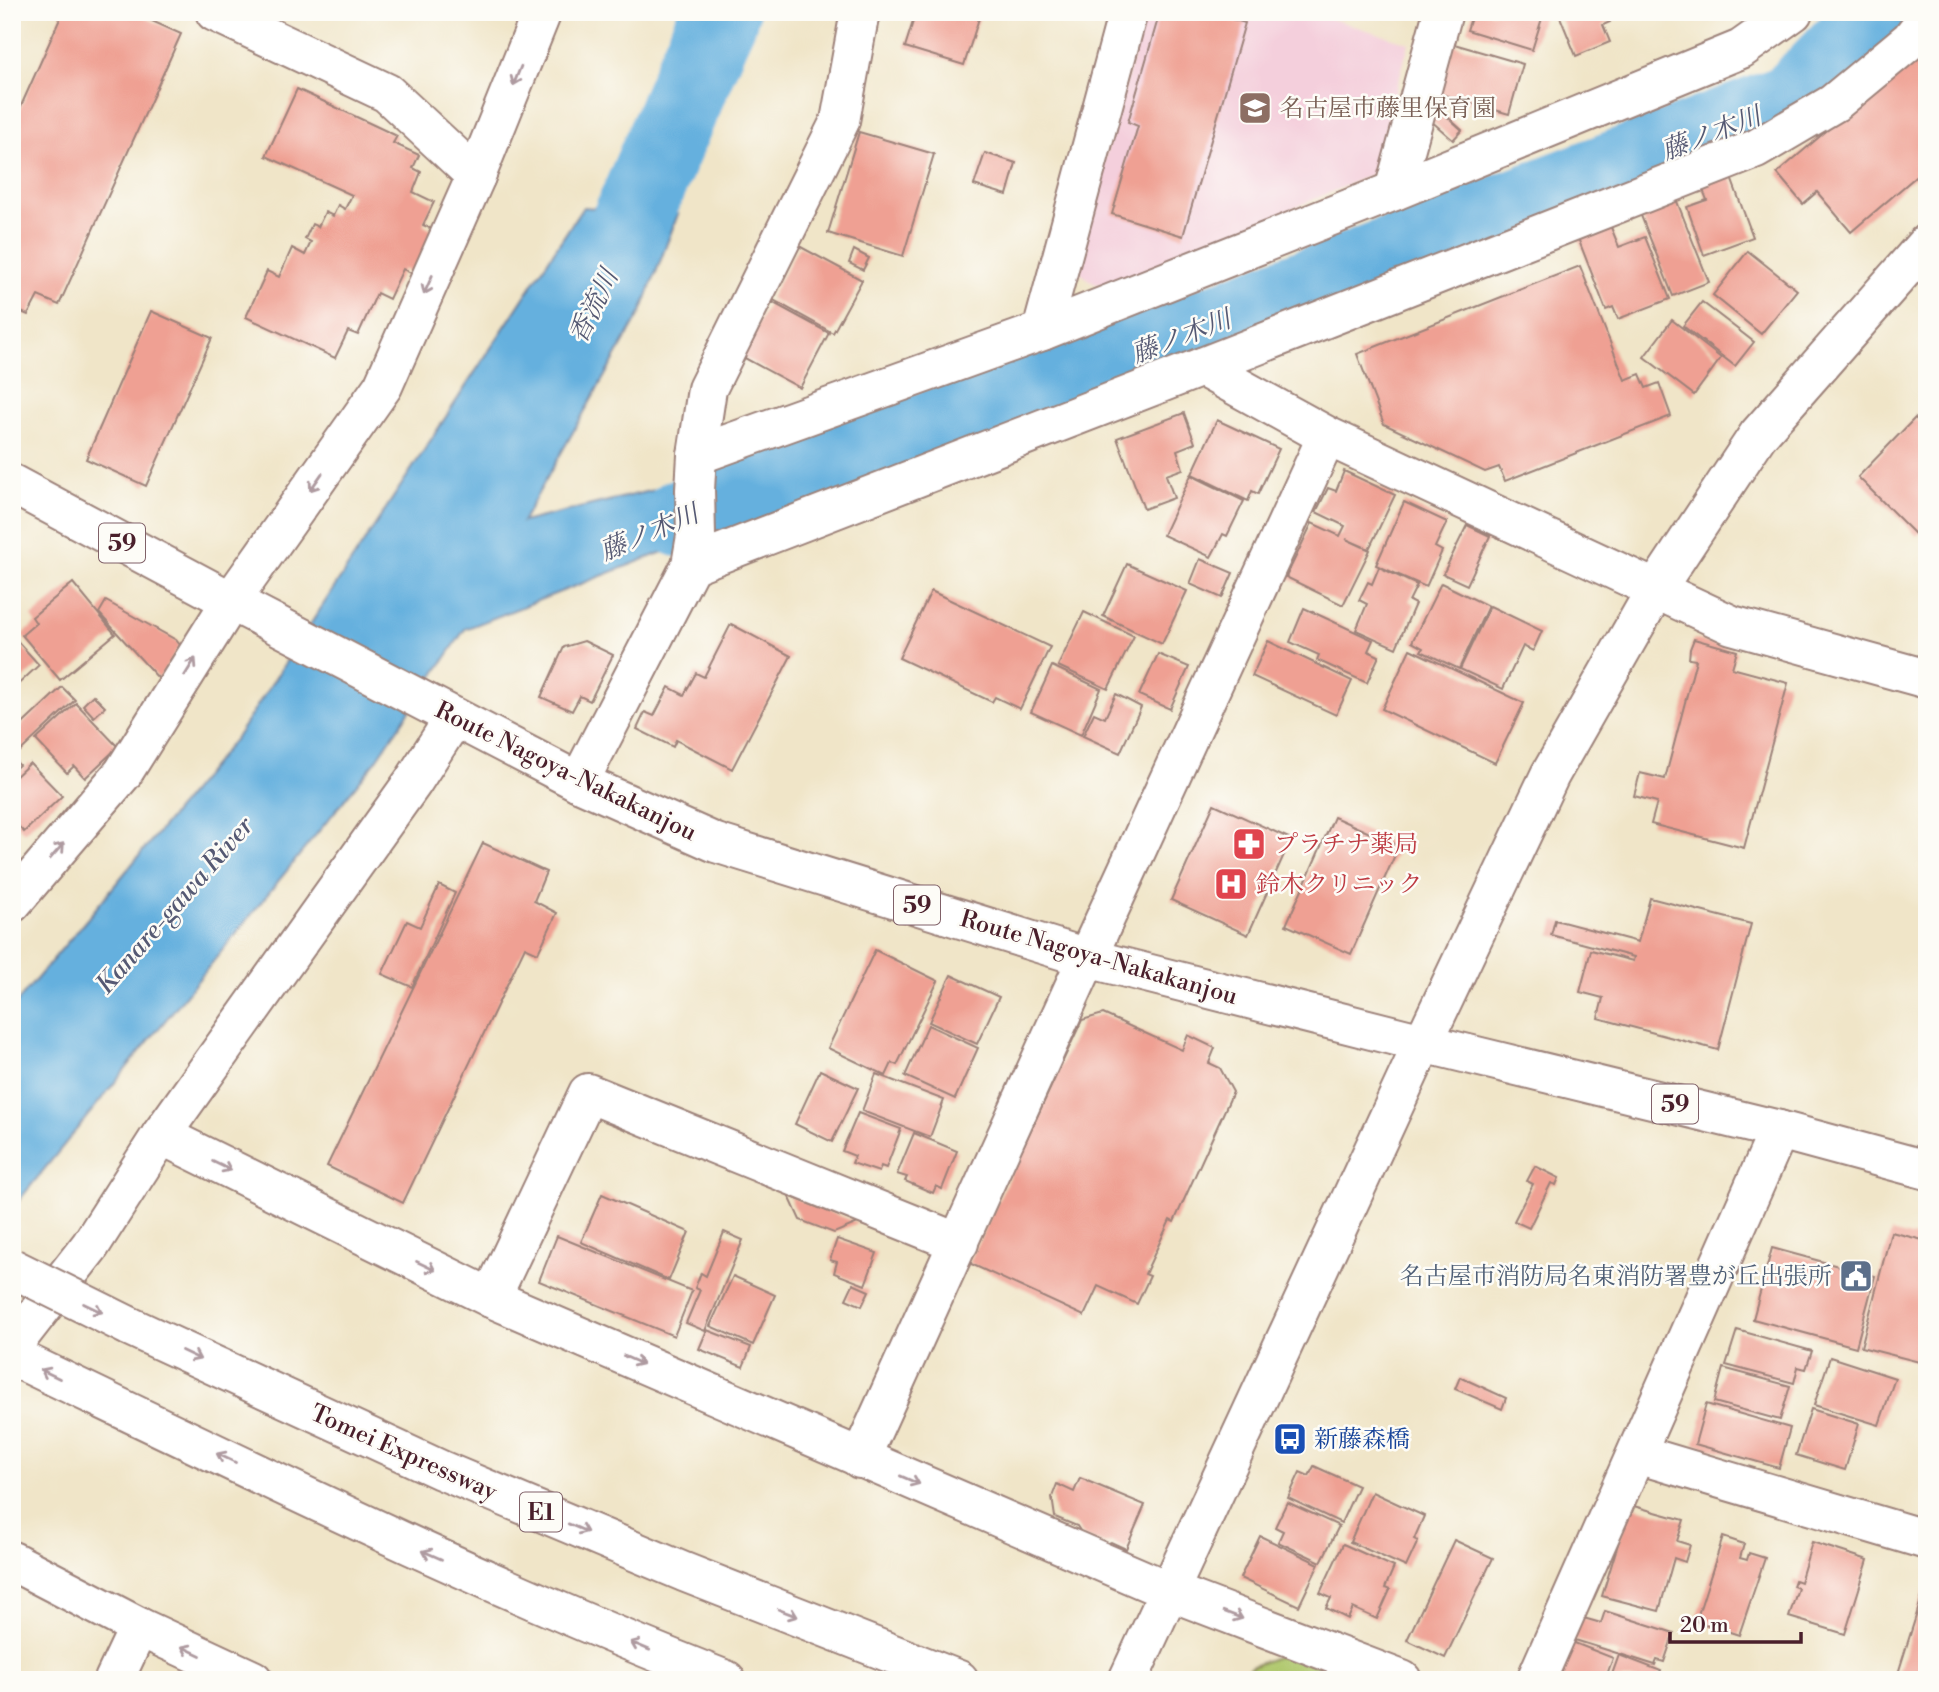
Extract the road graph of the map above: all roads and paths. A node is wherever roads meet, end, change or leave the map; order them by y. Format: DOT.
graph roads {
  1 [pos="215,12"];
  2 [pos="542,12"];
  3 [pos="860,12"];
  4 [pos="1128,12"];
  5 [pos="1443,12"];
  6 [pos="1793,12"];
  7 [pos="1927,18"];
  8 [pos="476,176"];
  9 [pos="1394,191"];
  10 [pos="1927,243"];
  11 [pos="1042,331"];
  12 [pos="1202,367"];
  13 [pos="1327,436"];
  14 [pos="696,472"];
  15 [pos="12,484"];
  16 [pos="694,551"];
  17 [pos="1656,589"];
  18 [pos="242,606"];
  19 [pos="1927,680"];
  20 [pos="444,712"];
  21 [pos="579,782"];
  22 [pos="18,882"];
  23 [pos="1087,958"];
  24 [pos="1423,1043"];
  25 [pos="1779,1130"];
  26 [pos="161,1135"];
  27 [pos="1927,1170"];
  28 [pos="959,1242"];
  29 [pos="12,1268"];
  30 [pos="491,1298"];
  31 [pos="12,1346"];
  32 [pos="12,1356"];
  33 [pos="1637,1454"];
  34 [pos="860,1459"];
  35 [pos="1927,1540"];
  36 [pos="12,1561"];
  37 [pos="1169,1591"];
  38 [pos="139,1627"];
  39 [pos="114,1680"];
  40 [pos="253,1680"];
  41 [pos="726,1680"];
  42 [pos="960,1680"];
  43 [pos="1128,1680"];
  44 [pos="1402,1680"];
  45 [pos="1536,1680"];
  1 -- 8 [label="main road"];
  2 -- 8 [label="main road, one-way"];
  3 -- 14 [label="main road"];
  4 -- 11 [label="main road"];
  5 -- 9 [label="main road"];
  6 -- 9 [label="main road"];
  7 -- 12 [label="main road"];
  8 -- 18 [label="main road, one-way"];
  9 -- 11 [label="main road"];
  10 -- 17 [label="main road"];
  11 -- 14 [label="main road"];
  12 -- 13 [label="main road"];
  12 -- 16 [label="main road"];
  13 -- 17 [label="main road"];
  13 -- 23 [label="main road"];
  14 -- 16 [label="main road"];
  15 -- 18 [label="main road, Route Nagoya-Nakakanjou / 59"];
  16 -- 21 [label="main road"];
  17 -- 19 [label="main road"];
  17 -- 24 [label="main road"];
  18 -- 20 [label="main road, Route Nagoya-Nakakanjou / 59"];
  22 -- 18 [label="main road, one-way"];
  20 -- 21 [label="main road, Route Nagoya-Nakakanjou / 59"];
  20 -- 26 [label="main road"];
  21 -- 23 [label="main road, Route Nagoya-Nakakanjou / 59"];
  23 -- 24 [label="main road, Route Nagoya-Nakakanjou / 59"];
  23 -- 28 [label="main road"];
  24 -- 25 [label="main road, Route Nagoya-Nakakanjou / 59"];
  24 -- 37 [label="main road"];
  25 -- 27 [label="main road, Route Nagoya-Nakakanjou / 59"];
  25 -- 33 [label="main road"];
  26 -- 30 [label="main road, one-way"];
  26 -- 31 [label="main road"];
  28 -- 30 [label="main road"];
  28 -- 34 [label="main road"];
  29 -- 42 [label="main road, Tomei Expressway / E1, one-way, bridge"];
  30 -- 34 [label="main road, one-way"];
  41 -- 32 [label="main road, one-way"];
  33 -- 35 [label="main road"];
  33 -- 45 [label="main road"];
  34 -- 37 [label="main road, one-way"];
  36 -- 38 [label="main road"];
  37 -- 43 [label="main road"];
  37 -- 44 [label="main road, one-way"];
  38 -- 39 [label="main road"];
  40 -- 38 [label="main road, one-way"];
}
